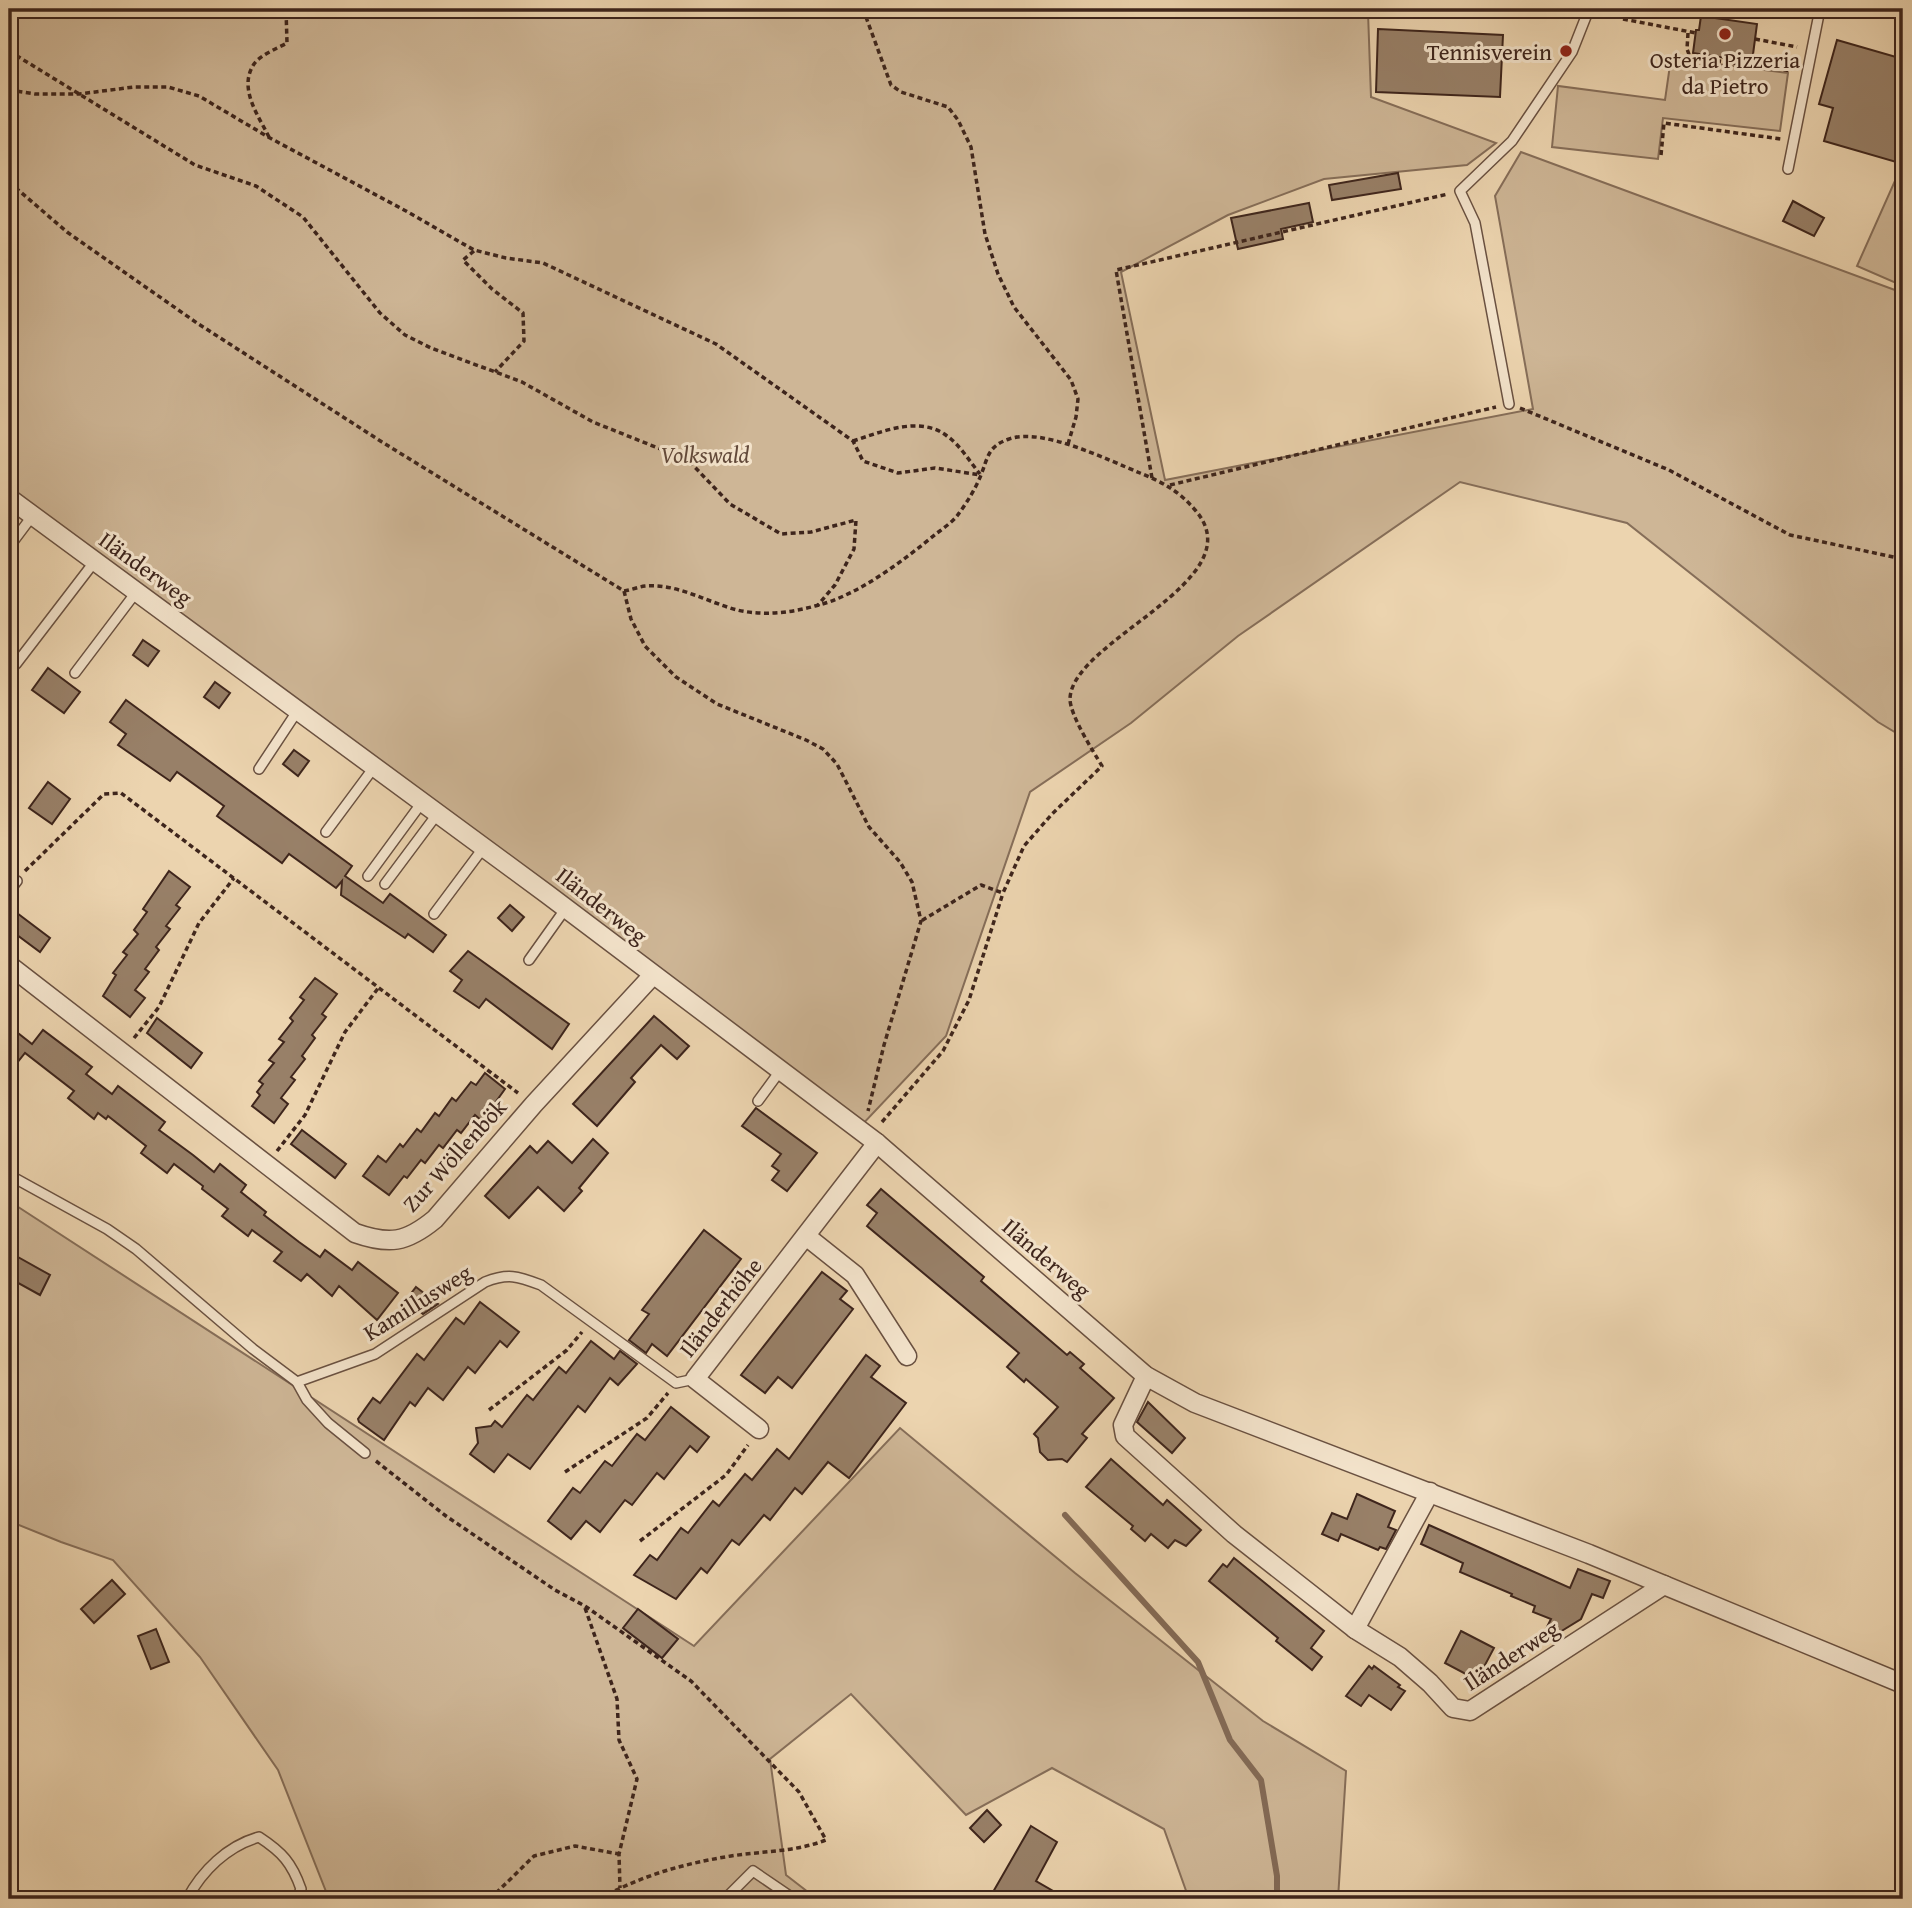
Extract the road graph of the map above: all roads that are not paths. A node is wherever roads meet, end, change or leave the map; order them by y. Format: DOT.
graph roads {
  1 [pos="1589,9"];
  2 [pos="1820,9"];
  3 [pos="1788,169"];
  4 [pos="1509,404"];
  5 [pos="9,498"];
  6 [pos="33,515"];
  7 [pos="9,547"];
  8 [pos="95,561"];
  9 [pos="137,591"];
  10 [pos="16,664"];
  11 [pos="75,673"];
  12 [pos="298,710"];
  13 [pos="375,766"];
  14 [pos="259,769"];
  15 [pos="423,802"];
  16 [pos="439,813"];
  17 [pos="326,832"];
  18 [pos="484,847"];
  19 [pos="368,876"];
  20 [pos="17,881"];
  21 [pos="385,884"];
  22 [pos="9,891"];
  23 [pos="566,908"];
  24 [pos="434,914"];
  25 [pos="529,960"];
  26 [pos="9,965"];
  27 [pos="653,975"];
  28 [pos="780,1071"];
  29 [pos="758,1101"];
  30 [pos="870,1138"];
  31 [pos="9,1175"];
  32 [pos="806,1236"];
  33 [pos="907,1356"];
  34 [pos="1146,1376"];
  35 [pos="695,1379"];
  36 [pos="297,1382"];
  37 [pos="759,1429"];
  38 [pos="365,1452"];
  39 [pos="1430,1492"];
  40 [pos="1664,1584"];
  41 [pos="1355,1629"];
  42 [pos="1903,1684"];
  43 [pos="187,1899"];
  44 [pos="297,1899"];
  45 [pos="726,1899"];
  46 [pos="793,1899"];
  1 -- 4 [label="lane"];
  2 -- 3 [label="lane"];
  5 -- 6 [label="street, Iländerweg"];
  6 -- 7 [label="lane"];
  6 -- 8 [label="street, Iländerweg"];
  8 -- 9 [label="street, Iländerweg"];
  8 -- 10 [label="lane"];
  9 -- 11 [label="lane"];
  9 -- 12 [label="street, Iländerweg"];
  12 -- 13 [label="street, Iländerweg"];
  12 -- 14 [label="lane"];
  13 -- 15 [label="street, Iländerweg"];
  13 -- 17 [label="lane"];
  15 -- 16 [label="street, Iländerweg"];
  15 -- 19 [label="lane"];
  16 -- 18 [label="street, Iländerweg"];
  16 -- 21 [label="lane"];
  18 -- 23 [label="street, Iländerweg"];
  18 -- 24 [label="lane"];
  20 -- 22 [label="lane"];
  23 -- 25 [label="lane"];
  23 -- 27 [label="street, Iländerweg"];
  26 -- 27 [label="street, Zur Wöllenbök"];
  27 -- 28 [label="street, Iländerweg"];
  28 -- 29 [label="lane"];
  28 -- 30 [label="street, Iländerweg"];
  30 -- 32 [label="street, Iländerhöhe"];
  30 -- 34 [label="street, Iländerweg"];
  31 -- 36 [label="lane"];
  32 -- 33 [label="street"];
  32 -- 35 [label="street, Iländerhöhe"];
  34 -- 39 [label="street, Iländerweg"];
  34 -- 41 [label="street, Iländerweg"];
  35 -- 36 [label="lane, Kamillusweg"];
  35 -- 37 [label="street, Iländerhöhe"];
  36 -- 38 [label="lane"];
  39 -- 40 [label="street, Iländerweg"];
  39 -- 41 [label="street"];
  40 -- 41 [label="street, Iländerweg"];
  40 -- 42 [label="street, Iländerweg"];
  43 -- 44 [label="lane"];
  45 -- 46 [label="lane"];
}
